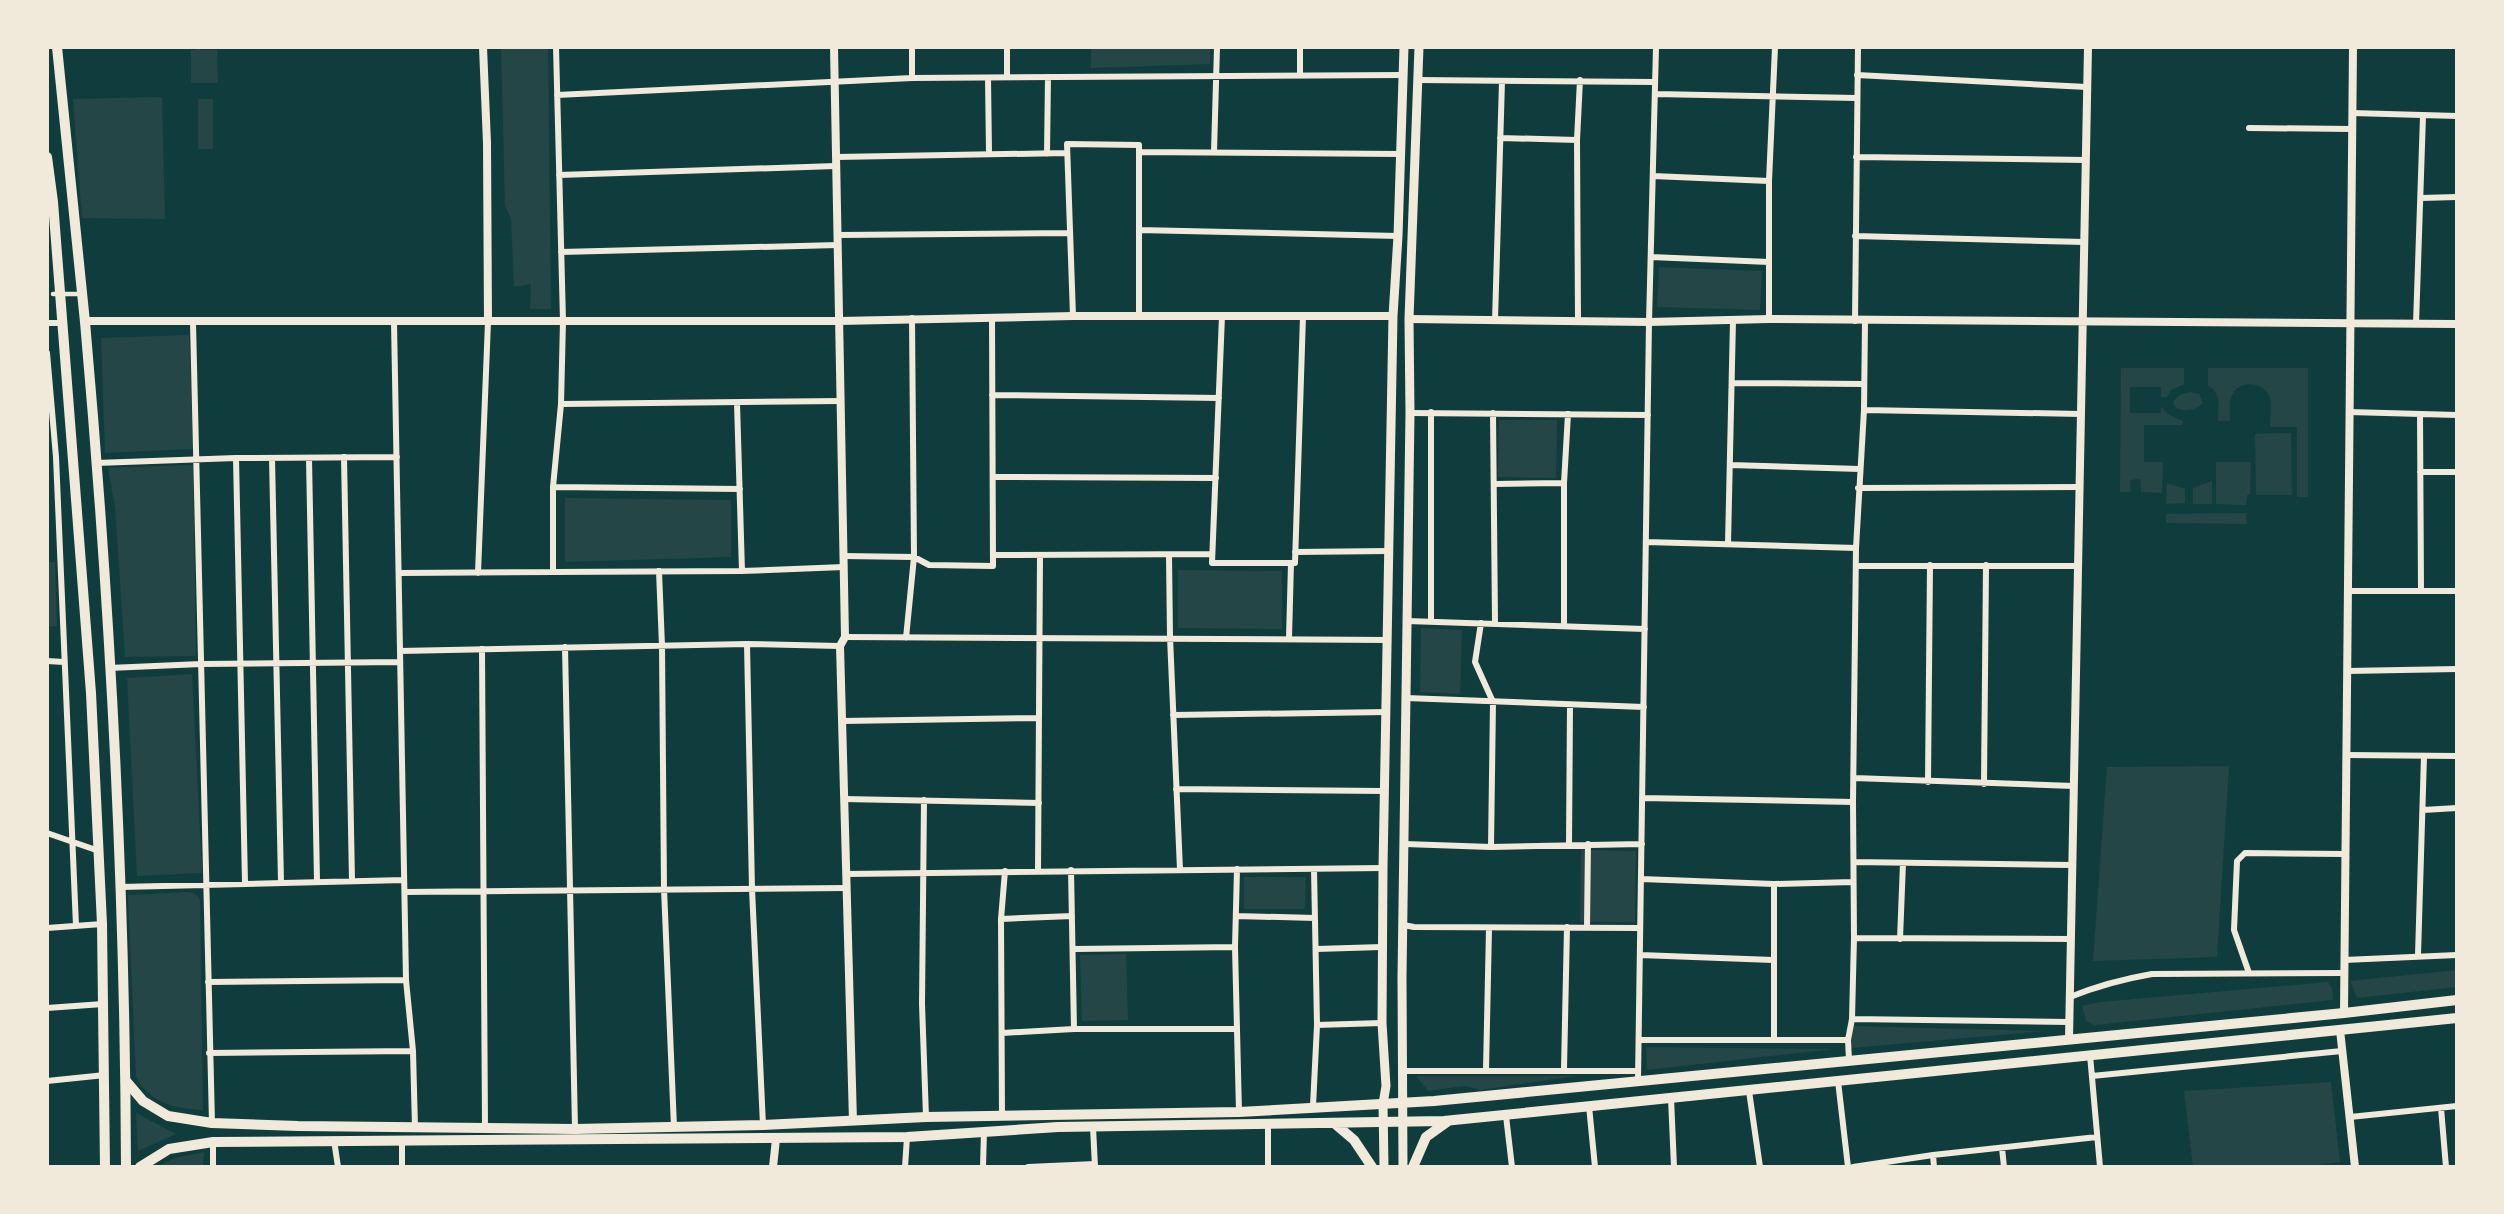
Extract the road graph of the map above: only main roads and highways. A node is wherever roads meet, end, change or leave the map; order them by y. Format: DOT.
graph roads {
  1 [pos="57,47"];
  2 [pos="1404,47"];
  3 [pos="1419,47"];
  4 [pos="47,161"];
  5 [pos="75,507"];
  6 [pos="99,508"];
  7 [pos="1407,573"];
  8 [pos="1389,574"];
  9 [pos="2457,1000"];
  10 [pos="2457,1018"];
  11 [pos="2229,1023"];
  12 [pos="2190,1027"];
  13 [pos="2231,1040"];
  14 [pos="2192,1044"];
  15 [pos="126,1081"];
  16 [pos="1401,1102"];
  17 [pos="1383,1104"];
  18 [pos="1056,1114"];
  19 [pos="1403,1121"];
  20 [pos="1448,1121"];
  21 [pos="1384,1122"];
  22 [pos="1334,1123"];
  23 [pos="298,1126"];
  24 [pos="1058,1126"];
  25 [pos="298,1140"];
  26 [pos="105,1167"];
  27 [pos="126,1167"];
  28 [pos="140,1167"];
  29 [pos="1372,1167"];
  30 [pos="1384,1167"];
  31 [pos="1403,1167"];
  32 [pos="1413,1167"];
  1 -- 6 [label="highway"];
  2 -- 8 [label="main road"];
  3 -- 7 [label="main road"];
  4 -- 5 [label="highway"];
  5 -- 6 [label="highway"];
  5 -- 26 [label="highway"];
  6 -- 15 [label="highway"];
  7 -- 8 [label="main road"];
  7 -- 16 [label="main road"];
  8 -- 17 [label="main road"];
  9 -- 11 [label="main road"];
  10 -- 13 [label="main road"];
  11 -- 12 [label="main road"];
  11 -- 13 [label="main road"];
  12 -- 14 [label="main road"];
  12 -- 16 [label="main road"];
  13 -- 14 [label="main road"];
  14 -- 20 [label="main road"];
  15 -- 23 [label="main road"];
  15 -- 27 [label="highway"];
  16 -- 17 [label="main road"];
  16 -- 19 [label="main road"];
  17 -- 18 [label="main road"];
  17 -- 21 [label="main road"];
  18 -- 23 [label="main road"];
  18 -- 24 [label="main road"];
  19 -- 20 [label="main road"];
  19 -- 21 [label="main road"];
  19 -- 31 [label="main road"];
  20 -- 32 [label="main road"];
  21 -- 22 [label="main road"];
  21 -- 30 [label="main road"];
  22 -- 24 [label="main road"];
  22 -- 29 [label="main road"];
  23 -- 25 [label="main road"];
  24 -- 25 [label="main road"];
  25 -- 28 [label="main road"];
}
